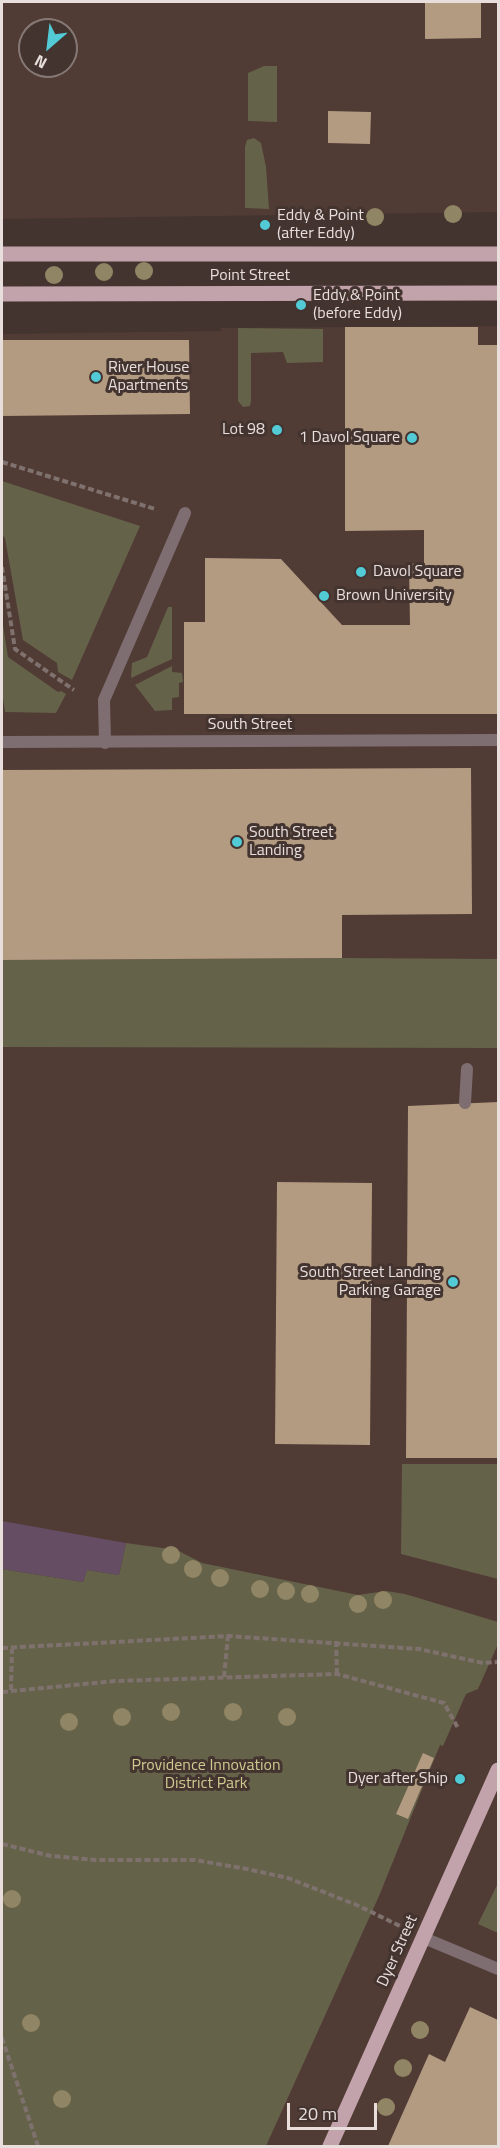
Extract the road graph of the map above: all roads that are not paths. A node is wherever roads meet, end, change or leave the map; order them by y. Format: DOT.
graph roads {
  1 [pos="2,254"];
  2 [pos="498,254"];
  3 [pos="498,293"];
  4 [pos="2,294"];
  5 [pos="186,513"];
  6 [pos="498,740"];
  7 [pos="2,742"];
  8 [pos="105,743"];
  9 [pos="467,1069"];
  10 [pos="465,1103"];
  11 [pos="498,1770"];
  12 [pos="424,1938"];
  13 [pos="498,1969"];
  14 [pos="330,2146"];
  1 -- 2 [label="main road, Point Street"];
  3 -- 4 [label="main road, Point Street"];
  5 -- 8 [label="street"];
  6 -- 8 [label="street, South Street"];
  7 -- 8 [label="street, South Street"];
  9 -- 10 [label="street"];
  11 -- 12 [label="main road, Dyer Street"];
  12 -- 13 [label="street"];
  12 -- 14 [label="main road, Dyer Street"];
}
